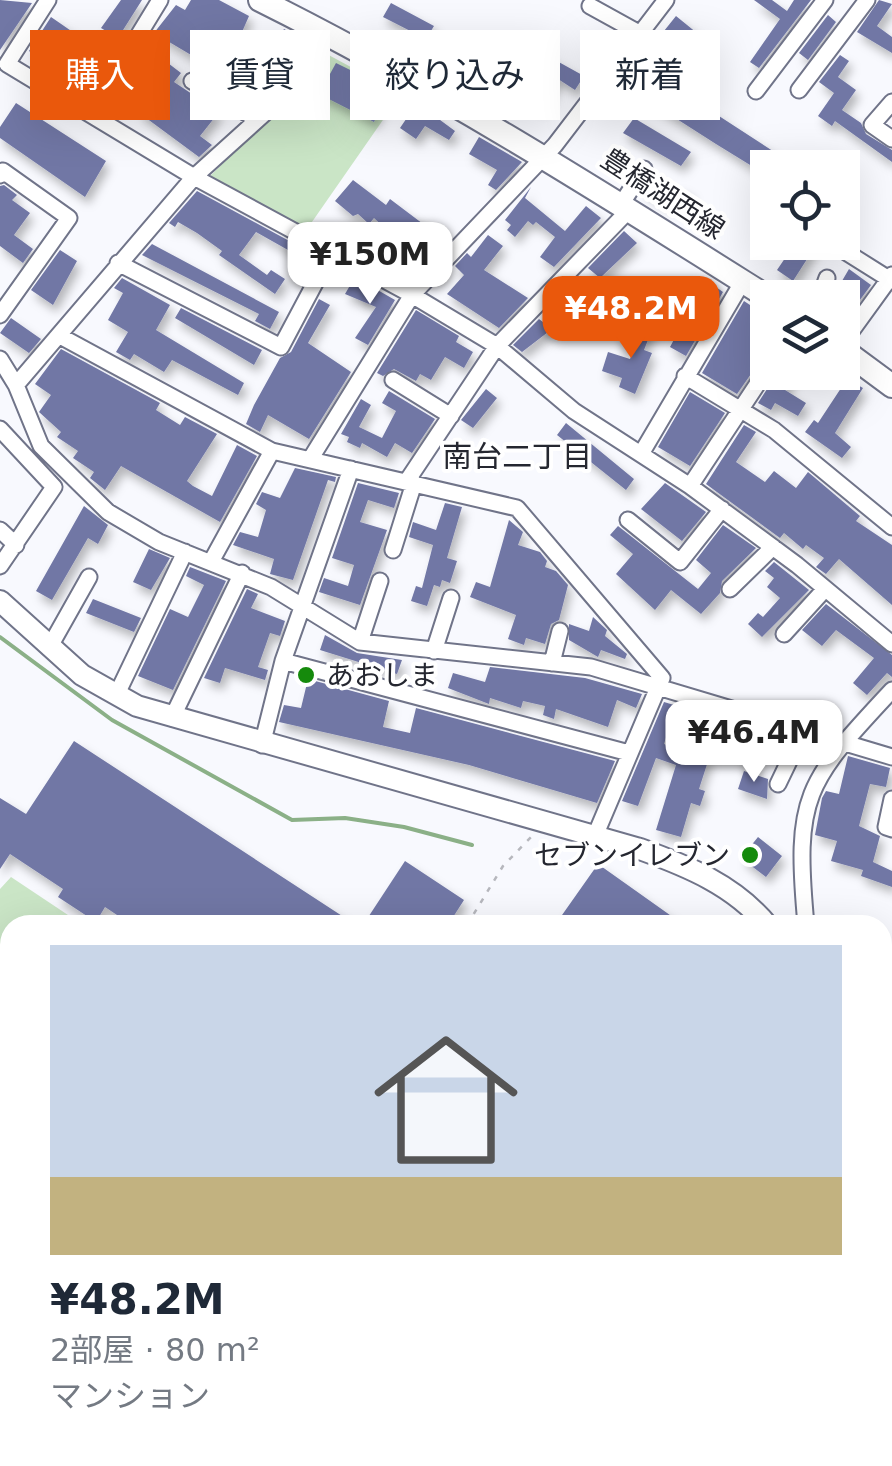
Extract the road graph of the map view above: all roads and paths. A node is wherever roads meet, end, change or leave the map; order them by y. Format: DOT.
graph roads {
  1 [pos="48,0"];
  2 [pos="160,0"];
  3 [pos="260,0"];
  4 [pos="666,0"];
  5 [pos="825,0"];
  6 [pos="866,0"];
  7 [pos="590,6"];
  8 [pos="142,30"];
  9 [pos="320,30"];
  10 [pos="634,30"];
  11 [pos="641,30"];
  12 [pos="330,35"];
  13 [pos="30,78"];
  14 [pos="799,90"];
  15 [pos="756,91"];
  16 [pos="892,102"];
  17 [pos="580,110"];
  18 [pos="102,120"];
  19 [pos="254,120"];
  20 [pos="892,138"];
  21 [pos="545,155"];
  22 [pos="644,169"];
  23 [pos="0,175"];
  24 [pos="194,176"];
  25 [pos="626,206"];
  26 [pos="332,252"];
  27 [pos="860,260"];
  28 [pos="118,263"];
  29 [pos="891,278"];
  30 [pos="742,281"];
  31 [pos="750,286"];
  32 [pos="412,295"];
  33 [pos="0,315"];
  34 [pos="860,321"];
  35 [pos="60,336"];
  36 [pos="497,346"];
  37 [pos="860,358"];
  38 [pos="0,359"];
  39 [pos="685,376"];
  40 [pos="889,377"];
  41 [pos="393,380"];
  42 [pos="16,385"];
  43 [pos="753,390"];
  44 [pos="740,410"];
  45 [pos="451,416"];
  46 [pos="0,428"];
  47 [pos="272,451"];
  48 [pos="640,454"];
  49 [pos="312,458"];
  50 [pos="351,469"];
  51 [pos="411,482"];
  52 [pos="690,486"];
  53 [pos="722,510"];
  54 [pos="628,520"];
  55 [pos="892,527"];
  56 [pos="0,530"];
  57 [pos="16,545"];
  58 [pos="772,547"];
  59 [pos="393,550"];
  60 [pos="185,552"];
  61 [pos="212,560"];
  62 [pos="0,566"];
  63 [pos="242,572"];
  64 [pos="90,577"];
  65 [pos="380,581"];
  66 [pos="826,588"];
  67 [pos="730,589"];
  68 [pos="451,598"];
  69 [pos="0,601"];
  70 [pos="302,606"];
  71 [pos="560,630"];
  72 [pos="784,634"];
  73 [pos="360,642"];
  74 [pos="892,644"];
  75 [pos="48,648"];
  76 [pos="434,651"];
  77 [pos="284,661"];
  78 [pos="552,663"];
  79 [pos="656,688"];
  80 [pos="892,690"];
  81 [pos="116,696"];
  82 [pos="172,718"];
  83 [pos="803,732"];
  84 [pos="843,742"];
  85 [pos="262,745"];
  86 [pos="629,754"];
  87 [pos="892,758"];
  88 [pos="778,784"];
  89 [pos="892,799"];
  90 [pos="551,824"];
  91 [pos="892,829"];
  92 [pos="595,836"];
  93 [pos="473,915"];
  94 [pos="756,915"];
  95 [pos="805,915"];
  1 -- 13 [label="street"];
  2 -- 8 [label="street"];
  3 -- 9 [label="main road, 豊橋湖西線"];
  4 -- 11 [label="street"];
  5 -- 15 [label="street"];
  6 -- 14 [label="street"];
  7 -- 10 [label="street"];
  12 -- 21 [label="main road, 豊橋湖西線"];
  16 -- 20 [label="street"];
  17 -- 21 [label="street"];
  18 -- 24 [label="street"];
  19 -- 24 [label="street"];
  21 -- 25 [label="main road, 豊橋湖西線"];
  21 -- 32 [label="street"];
  22 -- 25 [label="street"];
  23 -- 33 [label="street"];
  24 -- 26 [label="street"];
  24 -- 28 [label="street"];
  25 -- 30 [label="main road, 豊橋湖西線"];
  25 -- 36 [label="street"];
  26 -- 28 [label="street"];
  26 -- 32 [label="street"];
  27 -- 29 [label="street"];
  28 -- 35 [label="street"];
  29 -- 34 [label="street"];
  30 -- 31 [label="main road, 豊橋湖西線"];
  30 -- 39 [label="street"];
  32 -- 36 [label="street"];
  32 -- 49 [label="street"];
  35 -- 42 [label="street"];
  35 -- 47 [label="street"];
  36 -- 45 [label="street"];
  36 -- 48 [label="street"];
  37 -- 40 [label="main road"];
  38 -- 42 [label="street"];
  39 -- 44 [label="street"];
  39 -- 48 [label="street"];
  41 -- 45 [label="street"];
  42 -- 60 [label="street"];
  43 -- 44 [label="street"];
  44 -- 52 [label="street"];
  44 -- 55 [label="street"];
  45 -- 51 [label="street"];
  46 -- 57 [label="street"];
  47 -- 49 [label="street"];
  47 -- 61 [label="street"];
  48 -- 52 [label="street"];
  49 -- 50 [label="street"];
  50 -- 51 [label="street"];
  50 -- 70 [label="street"];
  51 -- 59 [label="street"];
  51 -- 79 [label="street"];
  52 -- 53 [label="street"];
  53 -- 54 [label="street"];
  53 -- 58 [label="street"];
  56 -- 57 [label="street"];
  57 -- 62 [label="street"];
  58 -- 66 [label="street"];
  58 -- 67 [label="street"];
  60 -- 61 [label="street"];
  60 -- 81 [label="street"];
  61 -- 63 [label="street"];
  63 -- 70 [label="street"];
  63 -- 82 [label="street"];
  64 -- 75 [label="street"];
  65 -- 73 [label="street"];
  66 -- 72 [label="street"];
  66 -- 74 [label="street"];
  68 -- 76 [label="street"];
  69 -- 75 [label="street"];
  70 -- 73 [label="street"];
  70 -- 77 [label="street"];
  71 -- 78 [label="street"];
  73 -- 76 [label="street"];
  75 -- 81 [label="street"];
  76 -- 78 [label="street"];
  77 -- 85 [label="street"];
  77 -- 86 [label="street"];
  78 -- 79 [label="street"];
  79 -- 83 [label="street"];
  79 -- 86 [label="street"];
  80 -- 84 [label="street"];
  81 -- 82 [label="street"];
  82 -- 85 [label="street"];
  83 -- 84 [label="street"];
  83 -- 88 [label="street"];
  84 -- 87 [label="street"];
  84 -- 95 [label="street"];
  85 -- 90 [label="street"];
  86 -- 92 [label="street"];
  89 -- 91 [label="street"];
  90 -- 92 [label="street"];
  90 -- 93 [label="path"];
  92 -- 94 [label="street"];
}
